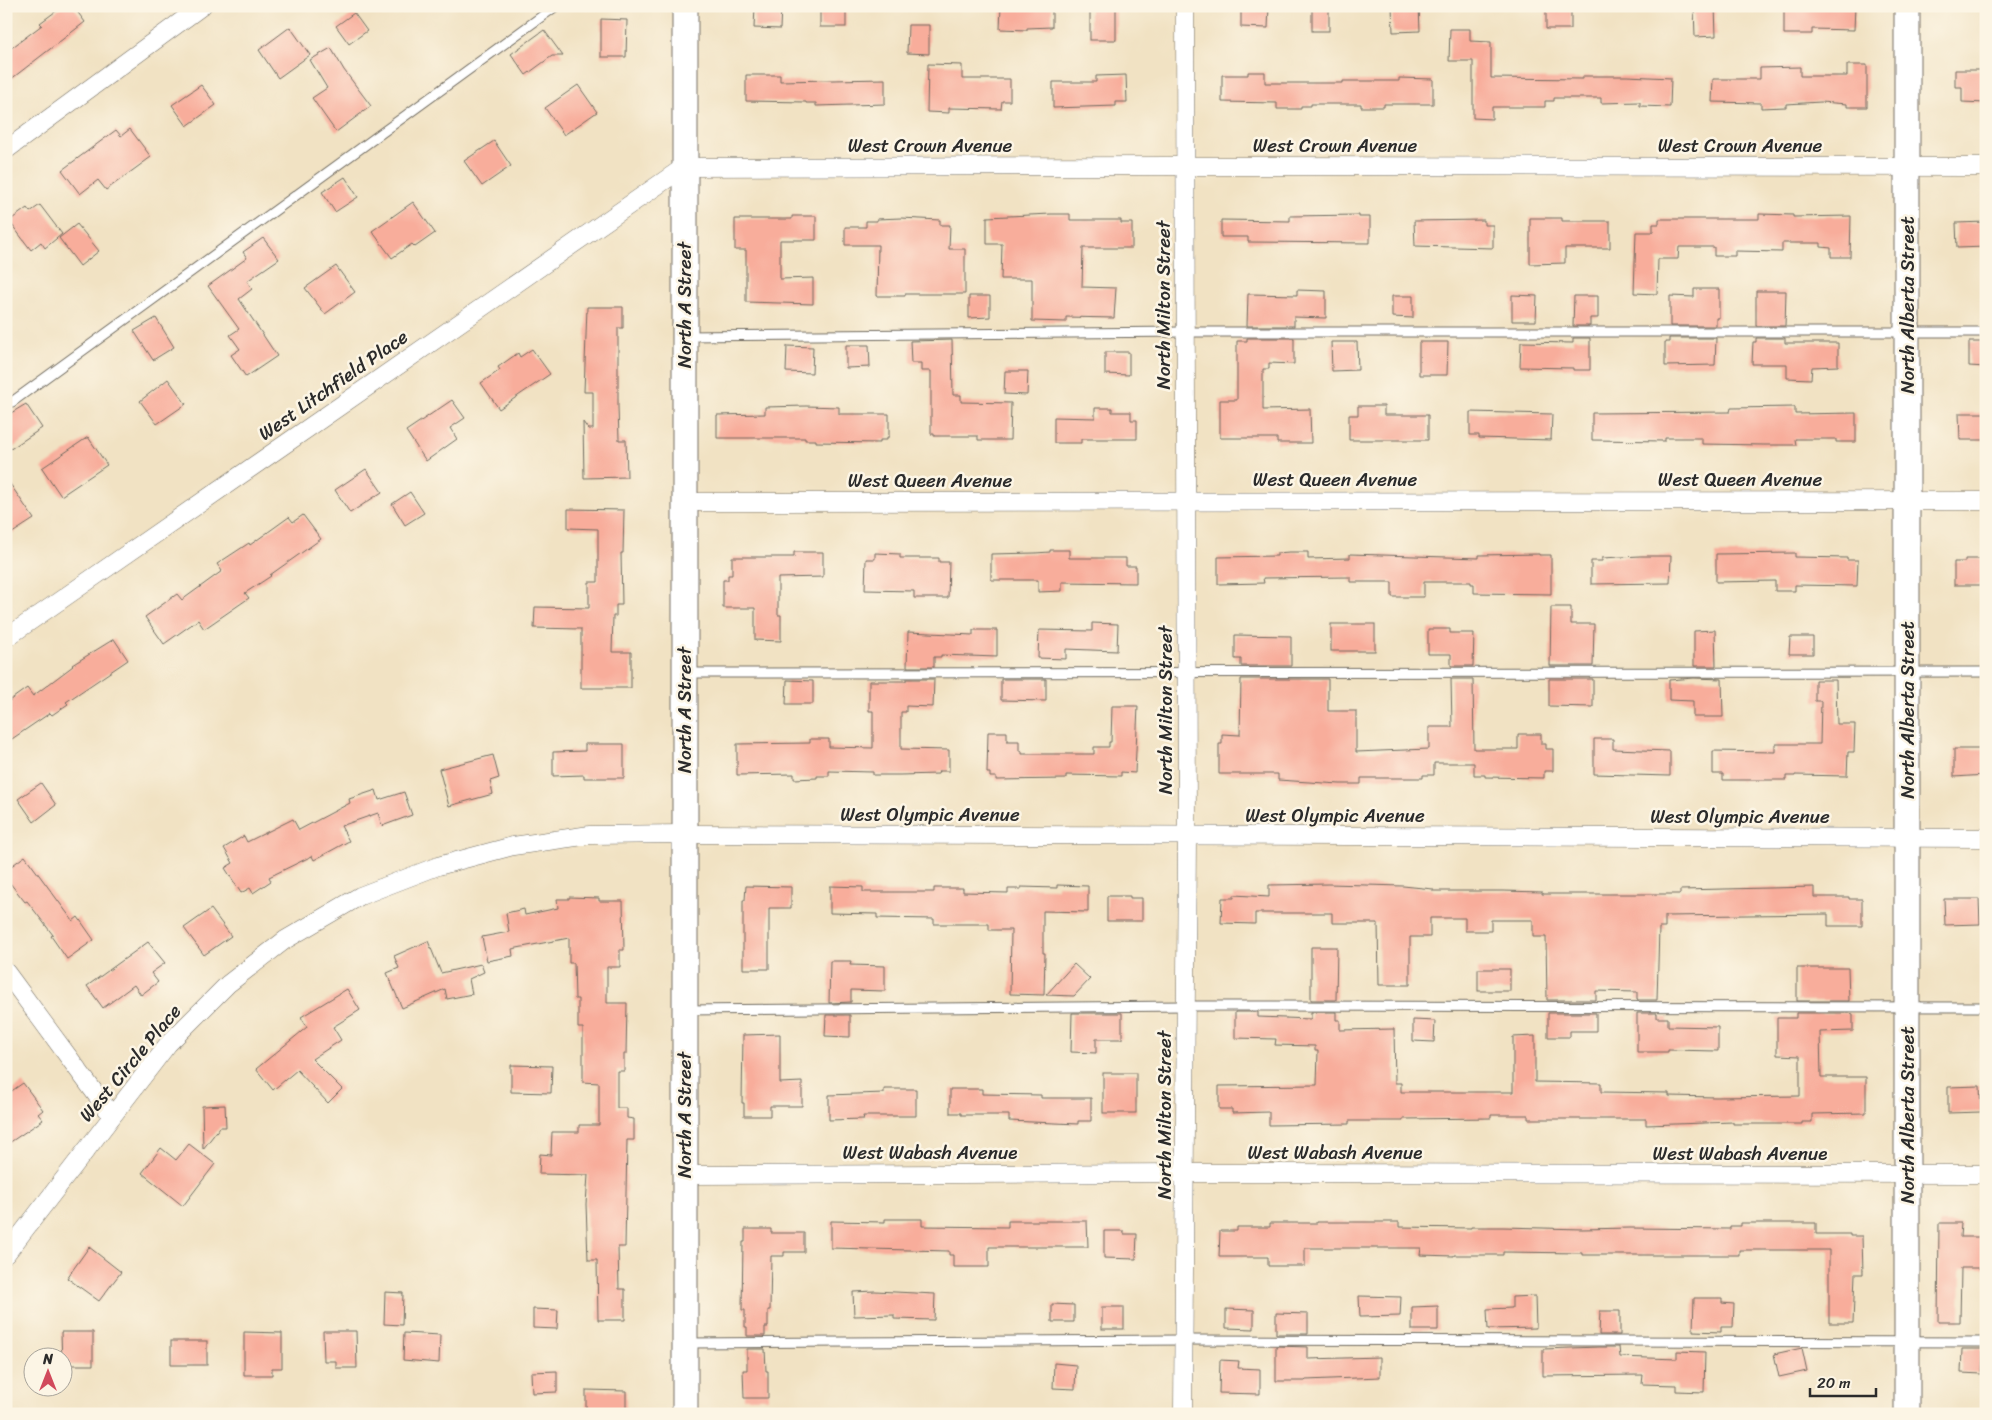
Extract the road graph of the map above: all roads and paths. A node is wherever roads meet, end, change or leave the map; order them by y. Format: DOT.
graph roads {
  1 [pos="202,6"];
  2 [pos="556,6"];
  3 [pos="685,6"];
  4 [pos="1185,6"];
  5 [pos="1907,6"];
  6 [pos="6,150"];
  7 [pos="1184,166"];
  8 [pos="1906,167"];
  9 [pos="1986,167"];
  10 [pos="684,168"];
  11 [pos="1908,331"];
  12 [pos="1185,332"];
  13 [pos="1986,332"];
  14 [pos="684,336"];
  15 [pos="6,401"];
  16 [pos="1185,500"];
  17 [pos="1908,500"];
  18 [pos="1986,501"];
  19 [pos="684,502"];
  20 [pos="6,638"];
  21 [pos="1186,672"];
  22 [pos="1907,672"];
  23 [pos="1986,672"];
  24 [pos="684,673"];
  25 [pos="684,834"];
  26 [pos="1187,836"];
  27 [pos="1908,837"];
  28 [pos="1986,838"];
  29 [pos="6,972"];
  30 [pos="1186,1006"];
  31 [pos="1908,1007"];
  32 [pos="1986,1007"];
  33 [pos="684,1010"];
  34 [pos="112,1116"];
  35 [pos="1185,1173"];
  36 [pos="1907,1174"];
  37 [pos="1986,1174"];
  38 [pos="684,1175"];
  39 [pos="6,1254"];
  40 [pos="1183,1340"];
  41 [pos="1907,1341"];
  42 [pos="1986,1342"];
  43 [pos="685,1343"];
  44 [pos="685,1414"];
  45 [pos="1183,1414"];
  46 [pos="1907,1414"];
  1 -- 6 [label="street"];
  2 -- 15 [label="lane"];
  3 -- 10 [label="main road, North A Street"];
  4 -- 7 [label="street, North Milton Street"];
  5 -- 8 [label="main road, North Alberta Street"];
  7 -- 8 [label="street, West Crown Avenue"];
  7 -- 10 [label="street, West Crown Avenue"];
  7 -- 12 [label="street, North Milton Street"];
  8 -- 9 [label="street, West Crown Avenue"];
  8 -- 11 [label="main road, North Alberta Street"];
  10 -- 14 [label="main road, North A Street"];
  10 -- 20 [label="street, West Litchfield Place"];
  11 -- 12 [label="lane"];
  11 -- 13 [label="lane"];
  11 -- 17 [label="main road, North Alberta Street"];
  12 -- 14 [label="lane"];
  12 -- 16 [label="street, North Milton Street"];
  14 -- 19 [label="main road, North A Street"];
  16 -- 17 [label="street, West Queen Avenue"];
  16 -- 19 [label="street, West Queen Avenue"];
  16 -- 21 [label="street, North Milton Street"];
  17 -- 18 [label="street, West Queen Avenue"];
  17 -- 22 [label="main road, North Alberta Street"];
  19 -- 24 [label="main road, North A Street"];
  21 -- 22 [label="lane"];
  21 -- 24 [label="lane"];
  21 -- 26 [label="street, North Milton Street"];
  22 -- 23 [label="lane"];
  22 -- 27 [label="main road, North Alberta Street"];
  24 -- 25 [label="main road, North A Street"];
  25 -- 26 [label="street, West Olympic Avenue"];
  25 -- 33 [label="main road, North A Street"];
  25 -- 34 [label="street, West Circle Place"];
  26 -- 27 [label="street, West Olympic Avenue"];
  26 -- 30 [label="street, North Milton Street"];
  27 -- 28 [label="street, West Olympic Avenue"];
  27 -- 31 [label="main road, North Alberta Street"];
  29 -- 34 [label="street"];
  30 -- 31 [label="lane"];
  30 -- 33 [label="lane"];
  30 -- 35 [label="street, North Milton Street"];
  31 -- 32 [label="lane"];
  31 -- 36 [label="main road, North Alberta Street"];
  33 -- 38 [label="main road, North A Street"];
  34 -- 39 [label="street, West Circle Place"];
  35 -- 36 [label="street, West Wabash Avenue"];
  35 -- 38 [label="street, West Wabash Avenue"];
  35 -- 40 [label="street, North Milton Street"];
  36 -- 37 [label="street, West Wabash Avenue"];
  36 -- 41 [label="main road, North Alberta Street"];
  38 -- 43 [label="main road, North A Street"];
  40 -- 41 [label="lane"];
  40 -- 43 [label="lane"];
  40 -- 45 [label="street, North Milton Street"];
  41 -- 42 [label="lane"];
  41 -- 46 [label="main road, North Alberta Street"];
  43 -- 44 [label="main road, North A Street"];
}
